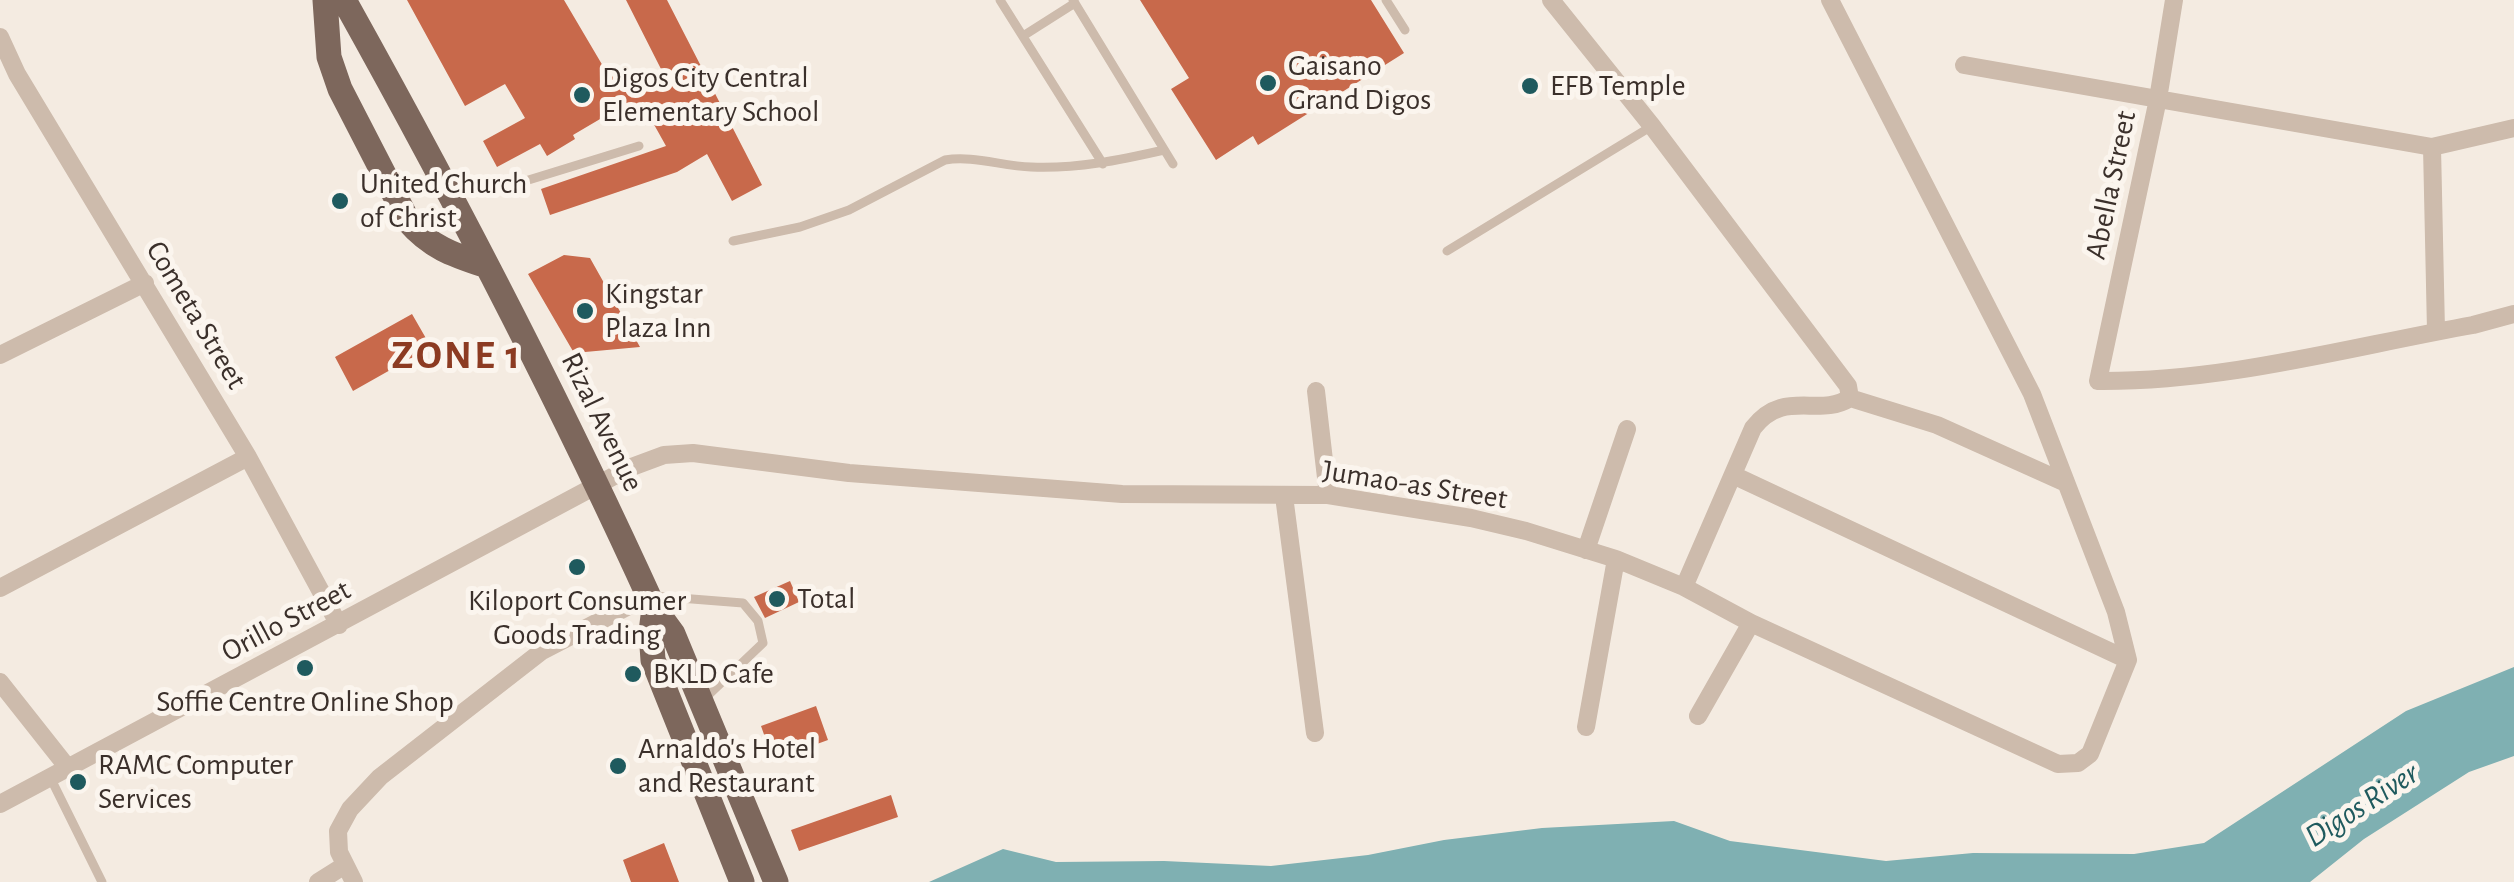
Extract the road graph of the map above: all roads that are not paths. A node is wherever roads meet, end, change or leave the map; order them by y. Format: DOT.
graph roads {
  1 [pos="325,0"];
  2 [pos="344,0"];
  3 [pos="1000,0"];
  4 [pos="1386,0"];
  5 [pos="1551,0"];
  6 [pos="1830,0"];
  7 [pos="2174,0"];
  8 [pos="1074,2"];
  9 [pos="1405,30"];
  10 [pos="1022,36"];
  11 [pos="0,37"];
  12 [pos="1964,65"];
  13 [pos="8,78"];
  14 [pos="2158,99"];
  15 [pos="1652,126"];
  16 [pos="2514,128"];
  17 [pos="639,146"];
  18 [pos="2432,148"];
  19 [pos="1164,150"];
  20 [pos="1103,164"];
  21 [pos="1173,164"];
  22 [pos="496,190"];
  23 [pos="734,241"];
  24 [pos="1447,251"];
  25 [pos="487,266"];
  26 [pos="146,283"];
  27 [pos="2514,314"];
  28 [pos="2436,332"];
  29 [pos="0,355"];
  30 [pos="1316,391"];
  31 [pos="1850,398"];
  32 [pos="1627,429"];
  33 [pos="248,456"];
  34 [pos="1732,474"];
  35 [pos="2066,483"];
  36 [pos="598,486"];
  37 [pos="1328,495"];
  38 [pos="1284,496"];
  39 [pos="1586,550"];
  40 [pos="1616,558"];
  41 [pos="1684,587"];
  42 [pos="0,588"];
  43 [pos="651,602"];
  44 [pos="1751,623"];
  45 [pos="339,625"];
  46 [pos="2128,660"];
  47 [pos="0,682"];
  48 [pos="700,703"];
  49 [pos="1698,716"];
  50 [pos="1586,726"];
  51 [pos="1315,733"];
  52 [pos="68,768"];
  53 [pos="50,778"];
  54 [pos="0,804"];
  55 [pos="345,864"];
  56 [pos="102,882"];
  57 [pos="318,882"];
  58 [pos="354,882"];
  59 [pos="742,882"];
  60 [pos="776,882"];
  1 -- 25 [label="main road"];
  2 -- 25 [label="main road, Rizal Avenue"];
  3 -- 10 [label="lane"];
  4 -- 9 [label="lane"];
  5 -- 15 [label="street"];
  6 -- 35 [label="street"];
  7 -- 14 [label="street, Abella Street"];
  8 -- 10 [label="lane"];
  8 -- 19 [label="lane"];
  10 -- 20 [label="lane"];
  11 -- 13 [label="street, Cometa Street"];
  12 -- 14 [label="street"];
  13 -- 26 [label="street, Cometa Street"];
  14 -- 18 [label="street"];
  14 -- 28 [label="street, Abella Street"];
  15 -- 24 [label="lane"];
  15 -- 31 [label="street"];
  16 -- 18 [label="street"];
  17 -- 22 [label="lane"];
  18 -- 28 [label="street"];
  19 -- 20 [label="lane"];
  19 -- 21 [label="lane"];
  20 -- 23 [label="lane"];
  25 -- 36 [label="main road, Rizal Avenue"];
  26 -- 29 [label="street"];
  26 -- 33 [label="street, Cometa Street"];
  27 -- 28 [label="street"];
  30 -- 37 [label="street"];
  31 -- 34 [label="street"];
  31 -- 35 [label="street"];
  32 -- 39 [label="street"];
  33 -- 42 [label="street"];
  33 -- 45 [label="street, Cometa Street"];
  34 -- 41 [label="street"];
  34 -- 46 [label="street"];
  35 -- 46 [label="street"];
  36 -- 38 [label="street, Jumao-as Street"];
  36 -- 43 [label="main road, Rizal Avenue"];
  36 -- 45 [label="street, Orillo Street"];
  37 -- 38 [label="street, Jumao-as Street"];
  37 -- 39 [label="street, Jumao-as Street"];
  38 -- 51 [label="street"];
  39 -- 40 [label="street, Jumao-as Street"];
  40 -- 41 [label="street, Jumao-as Street"];
  40 -- 50 [label="street"];
  41 -- 44 [label="street, Jumao-as Street"];
  43 -- 48 [label="main road, Rizal Avenue"];
  43 -- 48 [label="lane"];
  43 -- 55 [label="street"];
  43 -- 59 [label="main road, Rizal Avenue"];
  44 -- 46 [label="street, Jumao-as Street"];
  44 -- 49 [label="street"];
  45 -- 52 [label="street, Orillo Street"];
  47 -- 52 [label="street"];
  48 -- 60 [label="main road, Rizal Avenue"];
  52 -- 53 [label="street, Orillo Street"];
  53 -- 54 [label="street, Orillo Street"];
  53 -- 56 [label="lane"];
  55 -- 57 [label="street"];
  55 -- 58 [label="street"];
}
